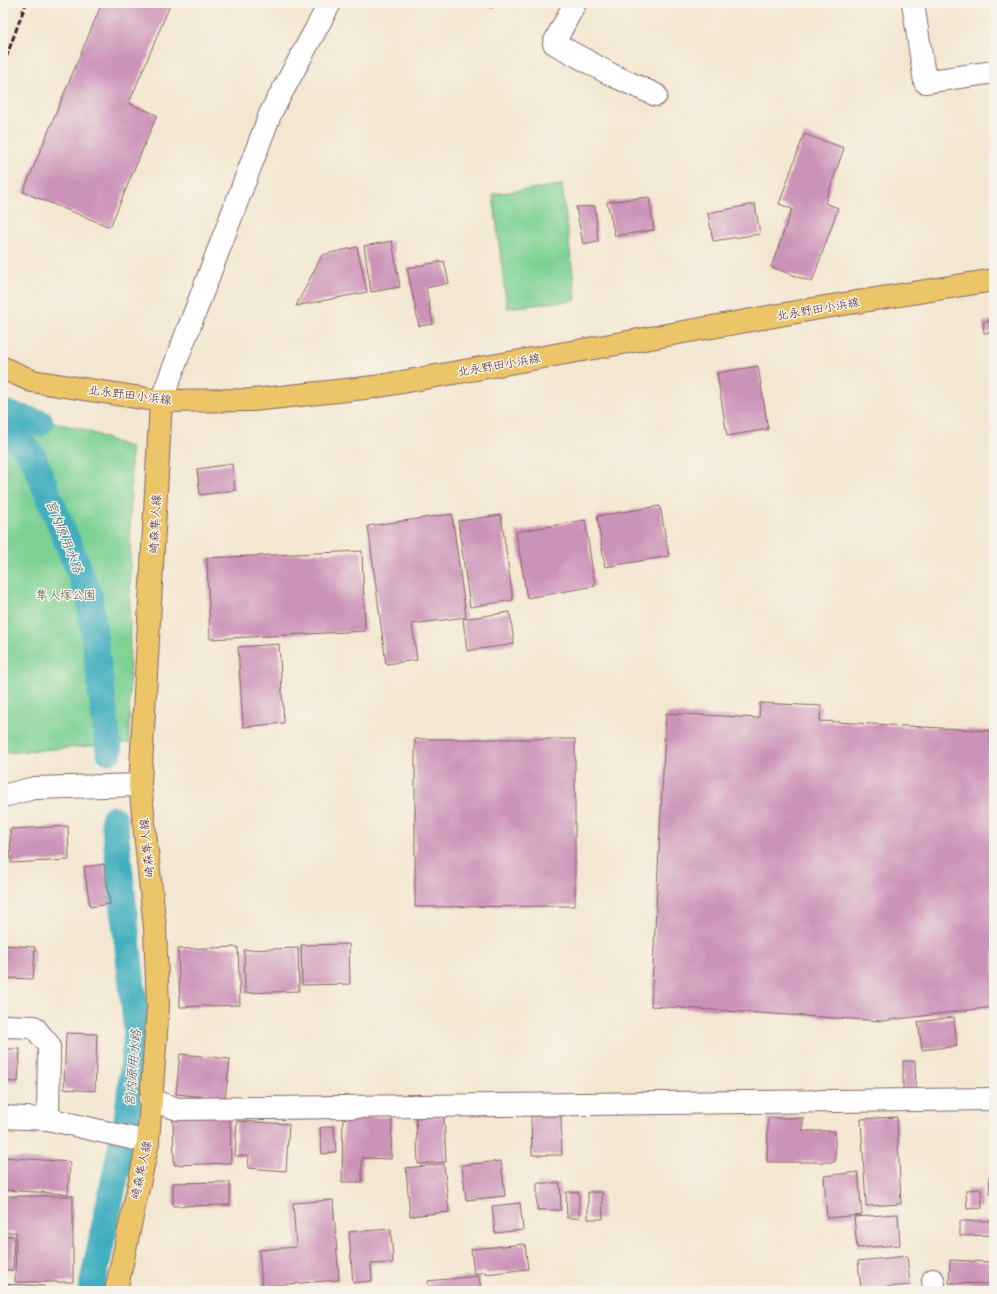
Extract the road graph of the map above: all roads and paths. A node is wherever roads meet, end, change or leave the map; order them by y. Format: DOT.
graph roads {
  1 [pos="330,3"];
  2 [pos="575,3"];
  3 [pos="913,3"];
  4 [pos="994,72"];
  5 [pos="656,95"];
  6 [pos="994,280"];
  7 [pos="3,368"];
  8 [pos="161,401"];
  9 [pos="140,785"];
  10 [pos="3,796"];
  11 [pos="3,1026"];
  12 [pos="994,1099"];
  13 [pos="150,1100"];
  14 [pos="3,1117"];
  15 [pos="48,1119"];
  16 [pos="148,1142"];
  17 [pos="116,1291"];
  1 -- 8 [label="street"];
  2 -- 5 [label="street"];
  3 -- 4 [label="street"];
  6 -- 8 [label="main road, 北永野田小浜線"];
  7 -- 8 [label="main road, 北永野田小浜線"];
  8 -- 9 [label="main road, 崎森隼人線"];
  9 -- 10 [label="street"];
  9 -- 13 [label="main road, 崎森隼人線"];
  11 -- 15 [label="street"];
  12 -- 13 [label="street"];
  13 -- 16 [label="main road, 崎森隼人線"];
  14 -- 15 [label="street"];
  15 -- 16 [label="street"];
  16 -- 17 [label="main road, 崎森隼人線"];
}
